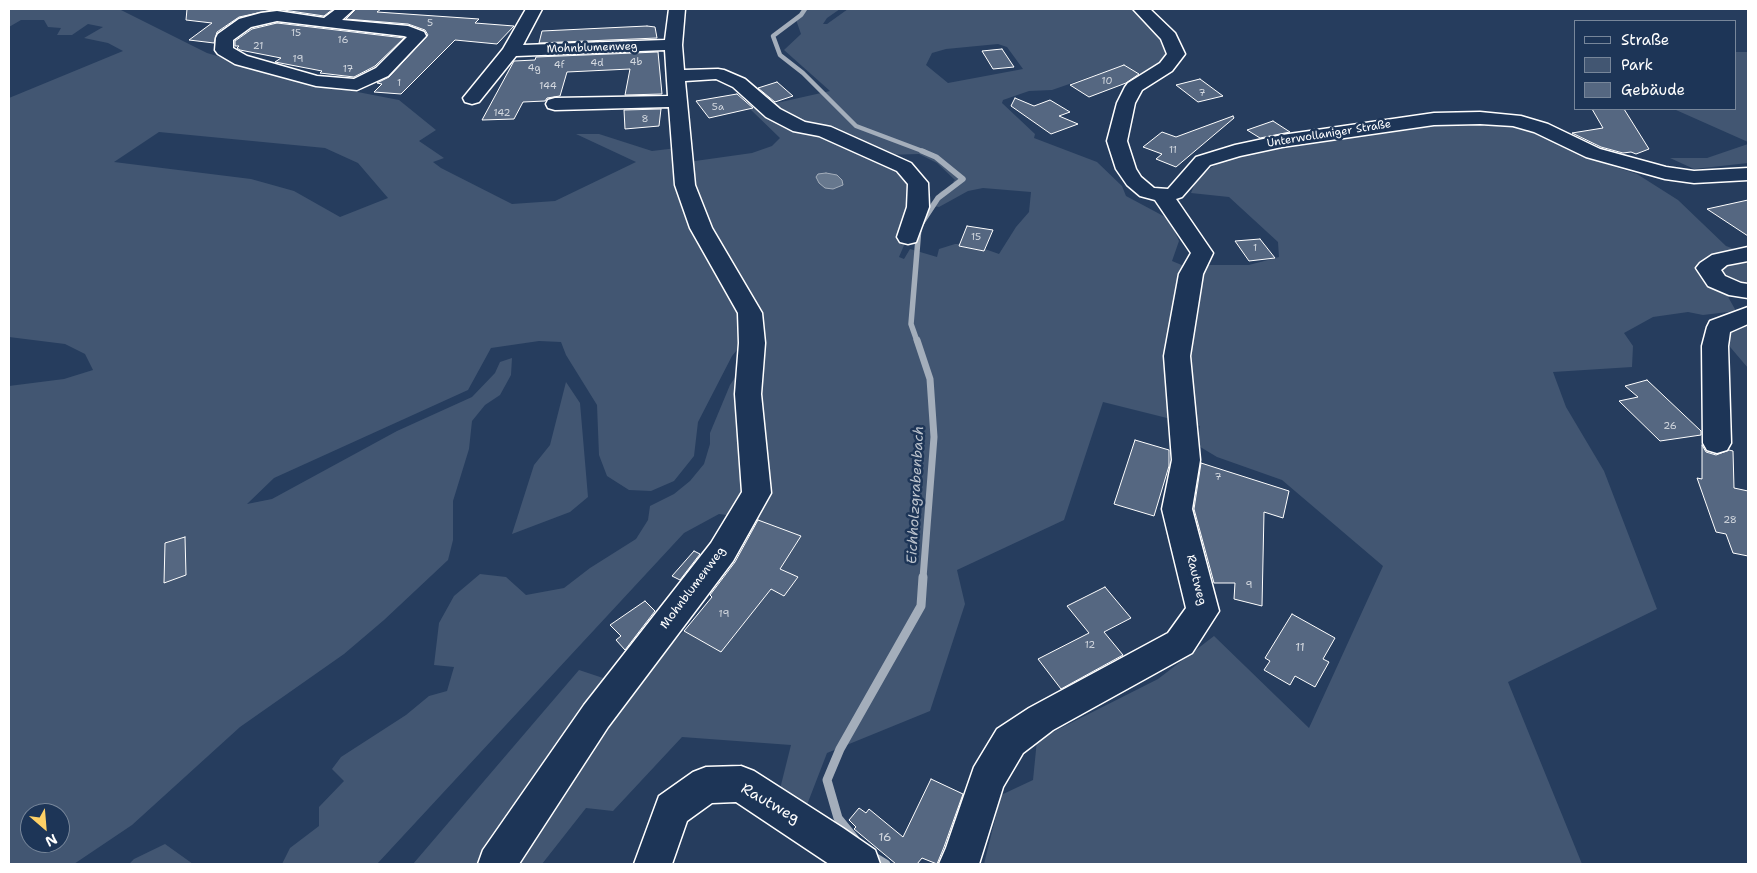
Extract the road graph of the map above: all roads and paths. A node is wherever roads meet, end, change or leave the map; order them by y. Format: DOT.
graph roads {
  1 [pos="346,9"];
  2 [pos="534,9"];
  3 [pos="677,9"];
  4 [pos="1141,9"];
  5 [pos="327,23"];
  6 [pos="673,45"];
  7 [pos="511,51"];
  8 [pos="676,89"];
  9 [pos="472,98"];
  10 [pos="556,104"];
  11 [pos="1748,174"];
  12 [pos="1162,196"];
  13 [pos="908,237"];
  14 [pos="1748,254"];
  15 [pos="1748,291"];
  16 [pos="1748,315"];
  17 [pos="1717,443"];
  18 [pos="497,864"];
  19 [pos="653,864"];
  20 [pos="860,864"];
  21 [pos="958,864"];
  1 -- 5 [label="street"];
  2 -- 7 [label="street"];
  3 -- 6 [label="street, Mohnblumenweg"];
  4 -- 12 [label="street"];
  5 -- 5 [label="street"];
  6 -- 7 [label="street, Mohnblumenweg"];
  6 -- 8 [label="street, Mohnblumenweg"];
  7 -- 9 [label="street"];
  8 -- 10 [label="street"];
  8 -- 13 [label="street"];
  8 -- 18 [label="street, Mohnblumenweg"];
  11 -- 12 [label="street, Unterwollaniger Straße"];
  12 -- 21 [label="street, Rautweg"];
  14 -- 15 [label="street"];
  16 -- 17 [label="street"];
  19 -- 20 [label="street, Rautweg"];
}
